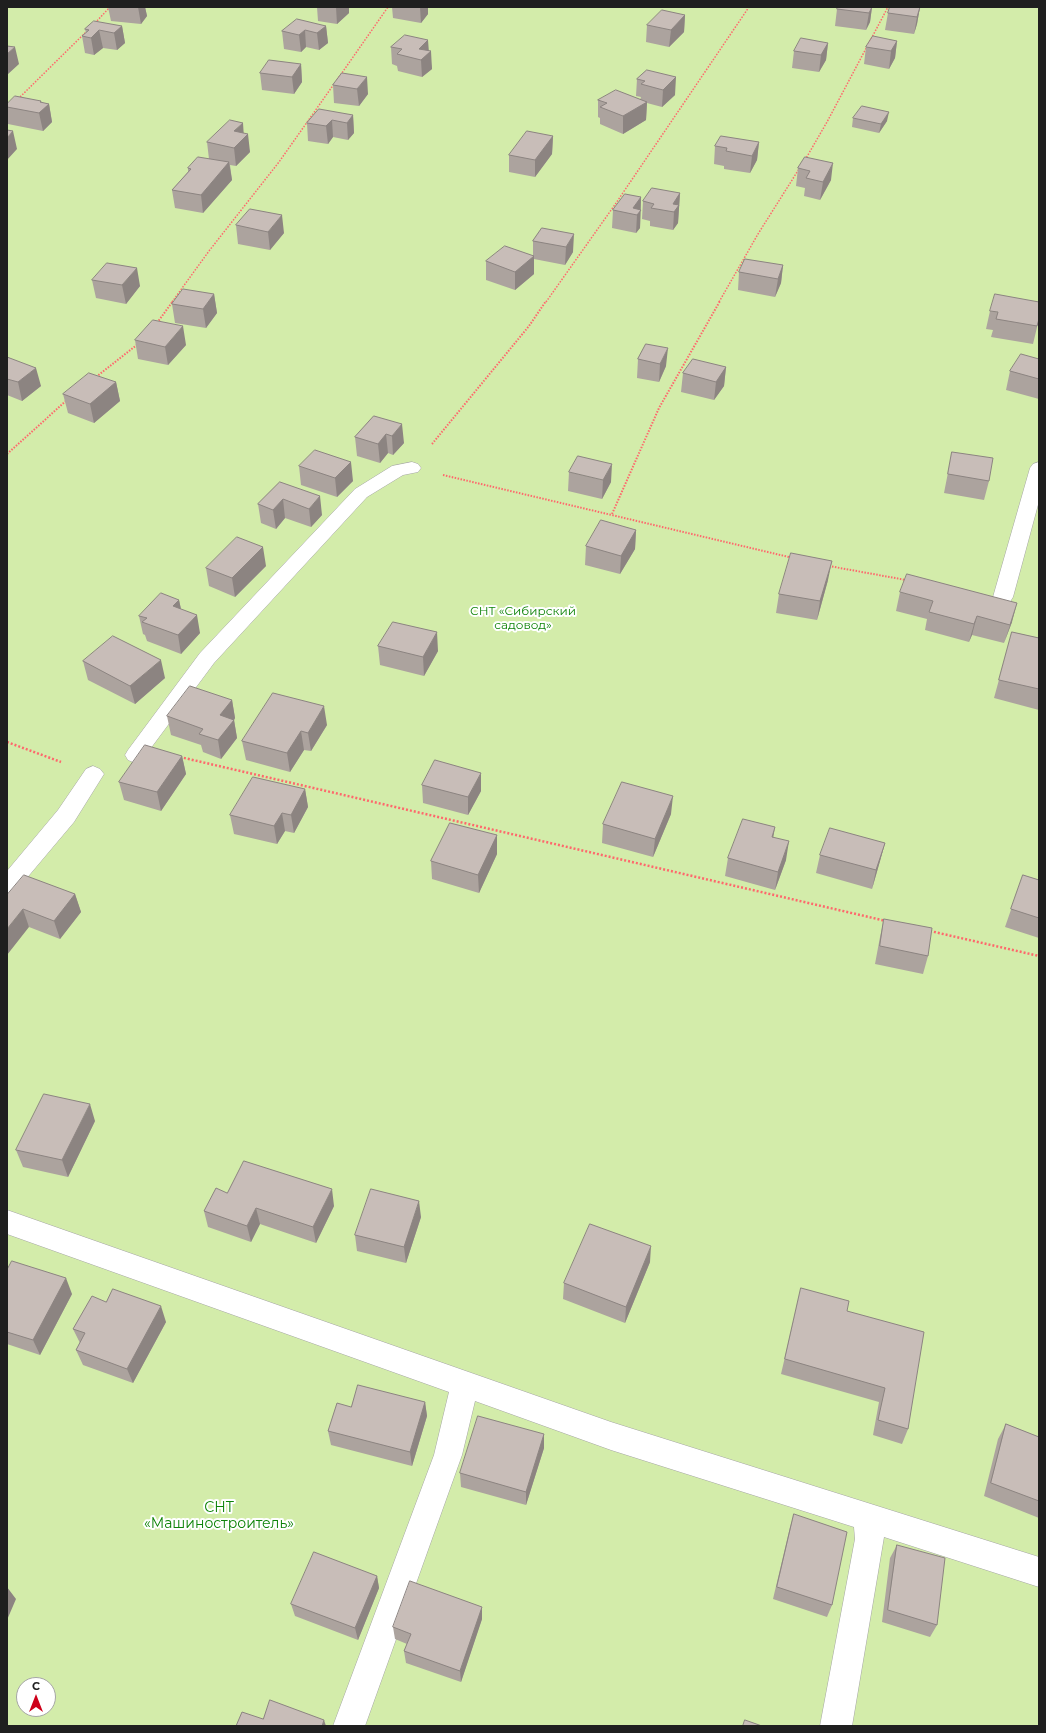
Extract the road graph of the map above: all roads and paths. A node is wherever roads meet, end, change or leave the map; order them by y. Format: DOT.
graph roads {
  1 [pos="110,7"];
  2 [pos="388,7"];
  3 [pos="749,7"];
  4 [pos="888,7"];
  5 [pos="94,23"];
  6 [pos="89,29"];
  7 [pos="18,99"];
  8 [pos="803,162"];
  9 [pos="799,169"];
  10 [pos="155,325"];
  11 [pos="140,342"];
  12 [pos="93,379"];
  13 [pos="70,398"];
  14 [pos="7,454"];
  15 [pos="412,468"];
  16 [pos="1039,468"];
  17 [pos="612,514"];
  18 [pos="796,559"];
  19 [pos="826,566"];
  20 [pos="911,581"];
  21 [pos="1003,597"];
  22 [pos="7,742"];
  23 [pos="135,755"];
  24 [pos="93,774"];
  25 [pos="7,886"];
  26 [pos="891,922"];
  27 [pos="922,929"];
  28 [pos="1039,956"];
  29 [pos="7,1222"];
  30 [pos="465,1384"];
  31 [pos="867,1518"];
  32 [pos="1039,1572"];
  33 [pos="348,1726"];
  34 [pos="836,1726"];
  1 -- 5 [label="path"];
  2 -- 10 [label="path"];
  3 -- 15 [label="path"];
  4 -- 8 [label="path"];
  6 -- 7 [label="path"];
  9 -- 17 [label="path"];
  11 -- 12 [label="path"];
  13 -- 14 [label="path"];
  15 -- 17 [label="path"];
  15 -- 23 [label="lane"];
  16 -- 21 [label="lane"];
  17 -- 18 [label="path"];
  19 -- 20 [label="path"];
  22 -- 24 [label="path"];
  23 -- 26 [label="path"];
  24 -- 25 [label="lane"];
  27 -- 28 [label="path"];
  29 -- 30 [label="lane"];
  30 -- 31 [label="lane"];
  30 -- 33 [label="lane"];
  31 -- 32 [label="lane"];
  31 -- 34 [label="lane"];
}
